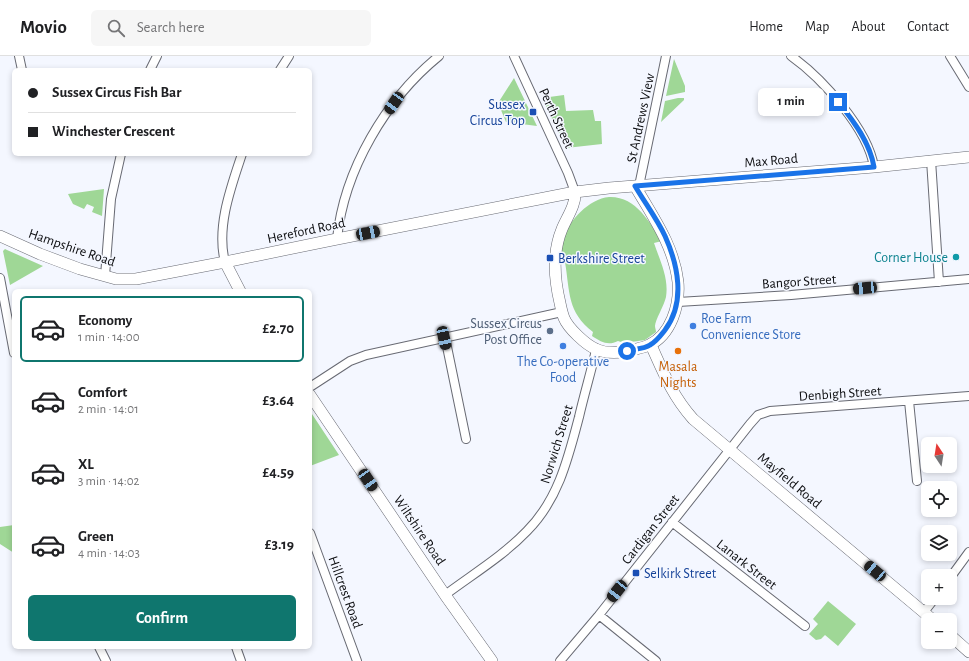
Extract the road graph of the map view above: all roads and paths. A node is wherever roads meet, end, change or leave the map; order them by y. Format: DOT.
graph roads {
  1 [pos="19,56"];
  2 [pos="157,56"];
  3 [pos="289,56"];
  4 [pos="439,56"];
  5 [pos="514,56"];
  6 [pos="666,56"];
  7 [pos="791,56"];
  8 [pos="950,56"];
  9 [pos="22,68"];
  10 [pos="151,68"];
  11 [pos="281,68"];
  12 [pos="969,87"];
  13 [pos="121,156"];
  14 [pos="241,156"];
  15 [pos="969,158"];
  16 [pos="931,160"];
  17 [pos="874,167"];
  18 [pos="637,186"];
  19 [pos="575,192"];
  20 [pos="0,236"];
  21 [pos="337,239"];
  22 [pos="225,262"];
  23 [pos="105,276"];
  24 [pos="0,278"];
  25 [pos="136,279"];
  26 [pos="969,280"];
  27 [pos="939,282"];
  28 [pos="239,289"];
  29 [pos="678,302"];
  30 [pos="562,312"];
  31 [pos="444,338"];
  32 [pos="12,341"];
  33 [pos="651,345"];
  34 [pos="596,350"];
  35 [pos="312,387"];
  36 [pos="969,396"];
  37 [pos="312,398"];
  38 [pos="910,401"];
  39 [pos="466,439"];
  40 [pos="729,449"];
  41 [pos="918,481"];
  42 [pos="672,522"];
  43 [pos="312,538"];
  44 [pos="969,552"];
  45 [pos="957,569"];
  46 [pos="445,595"];
  47 [pos="930,605"];
  48 [pos="924,612"];
  49 [pos="599,615"];
  50 [pos="805,626"];
  51 [pos="957,641"];
  52 [pos="100,649"];
  53 [pos="237,649"];
  54 [pos="969,652"];
  55 [pos="106,661"];
  56 [pos="241,661"];
  57 [pos="357,661"];
  58 [pos="492,661"];
  59 [pos="560,661"];
  60 [pos="656,661"];
  1 -- 9 [label="street"];
  2 -- 10 [label="street"];
  3 -- 11 [label="street"];
  4 -- 21 [label="street"];
  5 -- 19 [label="street, Perth Street"];
  6 -- 18 [label="street, St Andrews View"];
  7 -- 17 [label="street"];
  8 -- 12 [label="street"];
  13 -- 23 [label="street"];
  14 -- 22 [label="street"];
  15 -- 16 [label="street, Max Road"];
  16 -- 17 [label="street, Max Road"];
  16 -- 27 [label="street"];
  17 -- 18 [label="street, Max Road"];
  18 -- 19 [label="street, Max Road"];
  18 -- 29 [label="street"];
  19 -- 21 [label="street, Hereford Road"];
  19 -- 30 [label="street"];
  20 -- 23 [label="street, Hampshire Road"];
  21 -- 22 [label="street, Hereford Road"];
  22 -- 25 [label="street, Hereford Road"];
  22 -- 28 [label="street"];
  23 -- 25 [label="street, Hampshire Road"];
  24 -- 32 [label="street"];
  26 -- 27 [label="street, Bangor Street"];
  27 -- 29 [label="street, Bangor Street"];
  29 -- 33 [label="street"];
  30 -- 31 [label="street"];
  30 -- 34 [label="street"];
  31 -- 35 [label="street"];
  31 -- 39 [label="street"];
  33 -- 34 [label="street"];
  33 -- 40 [label="street, Mayfield Road"];
  34 -- 46 [label="street, Norwich Street"];
  36 -- 38 [label="street, Denbigh Street"];
  37 -- 46 [label="street, Wiltshire Road"];
  38 -- 40 [label="street, Denbigh Street"];
  38 -- 41 [label="street"];
  40 -- 42 [label="street, Cardigan Street"];
  40 -- 48 [label="street, Mayfield Road"];
  42 -- 49 [label="street, Cardigan Street"];
  42 -- 50 [label="street, Lanark Street"];
  43 -- 57 [label="street, Hillcrest Road"];
  44 -- 45 [label="street"];
  46 -- 58 [label="street, Wiltshire Road"];
  47 -- 48 [label="street"];
  49 -- 59 [label="street, Cardigan Street"];
  49 -- 60 [label="street"];
  51 -- 54 [label="street"];
  52 -- 55 [label="street"];
  53 -- 56 [label="street"];
}
